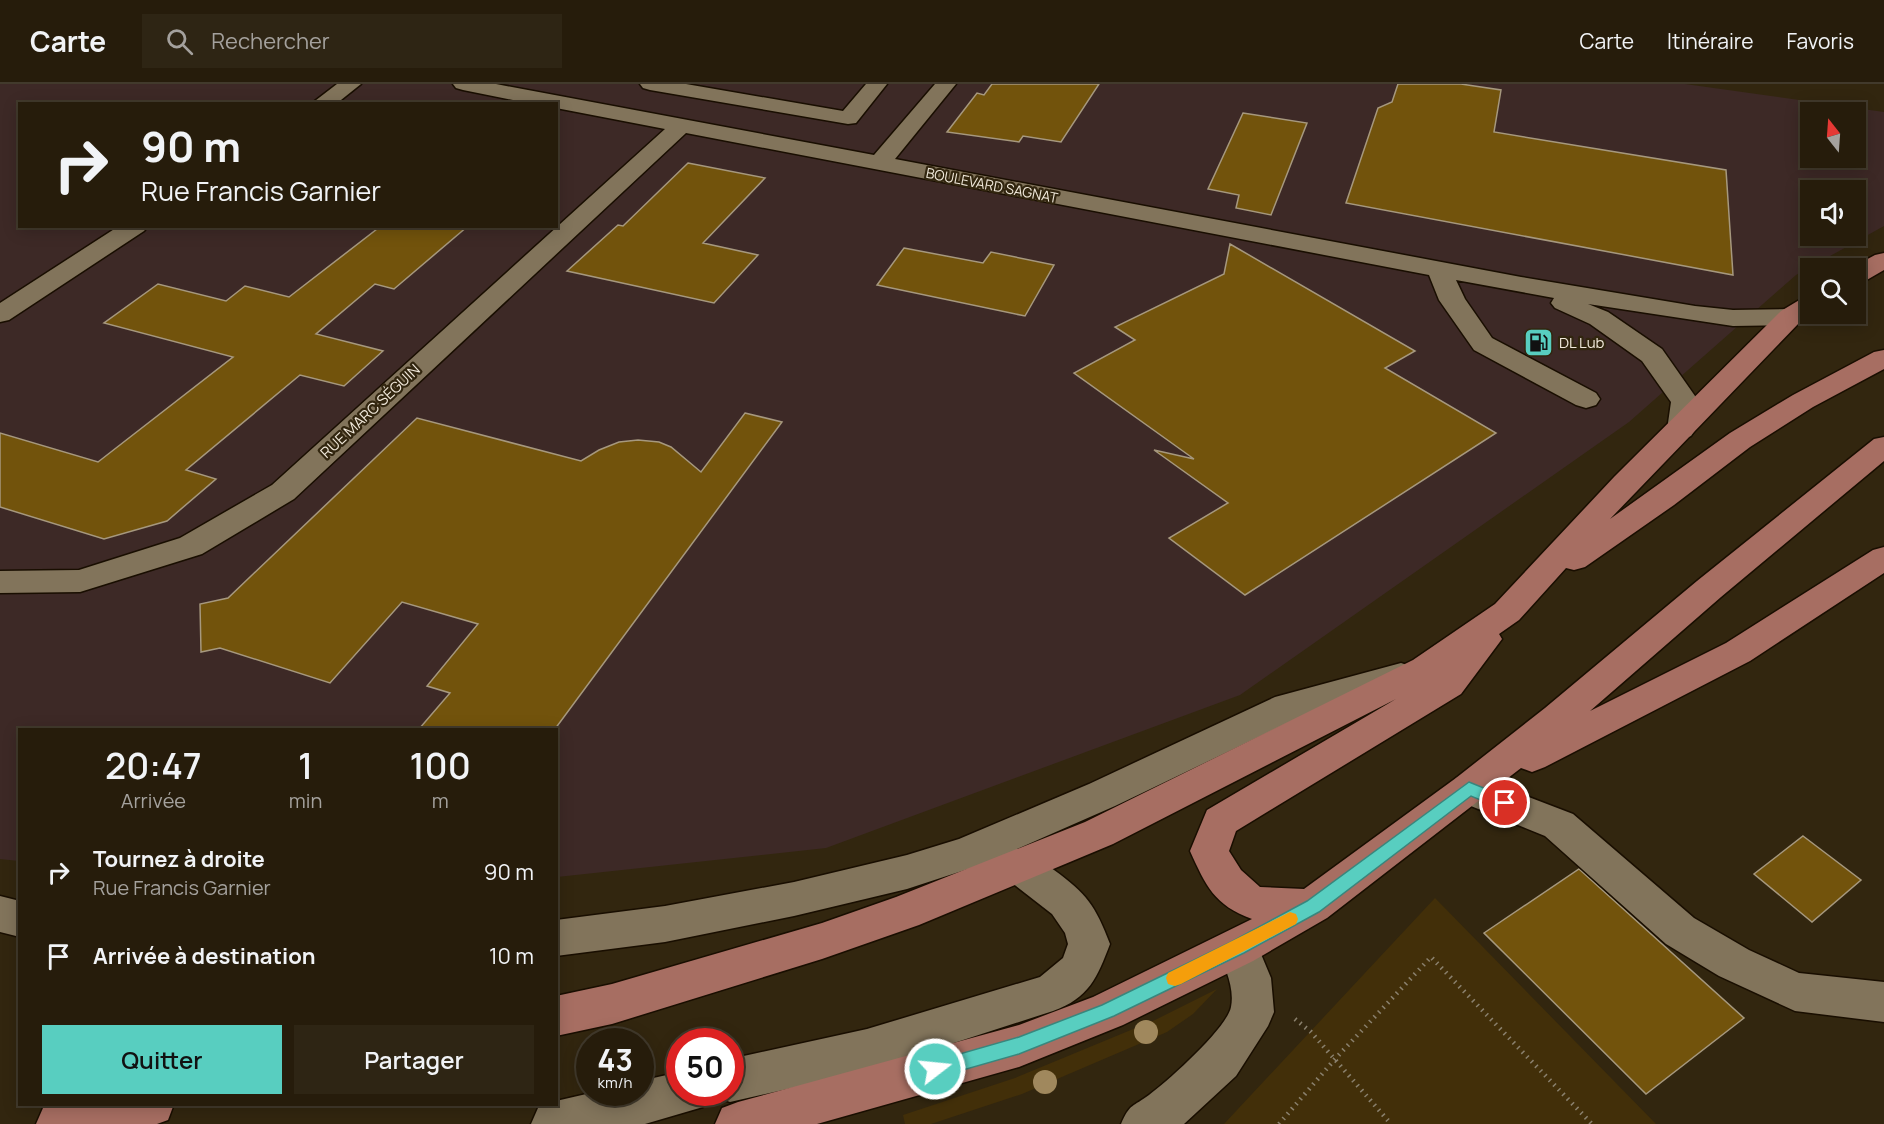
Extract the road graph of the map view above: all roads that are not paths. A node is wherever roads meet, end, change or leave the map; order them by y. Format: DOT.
graph roads {
  1 [pos="351,84"];
  2 [pos="463,84"];
  3 [pos="650,84"];
  4 [pos="878,84"];
  5 [pos="946,84"];
  6 [pos="324,102"];
  7 [pos="556,102"];
  8 [pos="558,102"];
  9 [pos="681,126"];
  10 [pos="879,164"];
  11 [pos="133,228"];
  12 [pos="1884,260"];
  13 [pos="1439,269"];
  14 [pos="1866,270"];
  15 [pos="1521,285"];
  16 [pos="1800,310"];
  17 [pos="0,314"];
  18 [pos="1884,358"];
  19 [pos="1586,399"];
  20 [pos="1681,430"];
  21 [pos="1884,446"];
  22 [pos="1884,558"];
  23 [pos="0,582"];
  24 [pos="1513,605"];
  25 [pos="1425,669"];
  26 [pos="1469,789"];
  27 [pos="968,852"];
  28 [pos="1019,867"];
  29 [pos="1313,906"];
  30 [pos="0,914"];
  31 [pos="18,918"];
  32 [pos="558,938"];
  33 [pos="1238,948"];
  34 [pos="1884,1002"];
  35 [pos="558,1016"];
  36 [pos="744,1078"];
  37 [pos="666,1097"];
  38 [pos="141,1106"];
  39 [pos="833,1111"];
  40 [pos="89,1115"];
  41 [pos="554,1124"];
  42 [pos="738,1124"];
  43 [pos="1144,1124"];
  1 -- 6 [label="street"];
  2 -- 7 [label="street, BOULEVARD SAGNAT"];
  3 -- 4 [label="street"];
  5 -- 10 [label="street"];
  8 -- 9 [label="street, BOULEVARD SAGNAT"];
  9 -- 10 [label="street, BOULEVARD SAGNAT"];
  9 -- 23 [label="street, RUE MARC SÉGUIN"];
  10 -- 13 [label="street, BOULEVARD SAGNAT"];
  11 -- 17 [label="street"];
  12 -- 14 [label="main road"];
  13 -- 15 [label="street, BOULEVARD SAGNAT"];
  13 -- 19 [label="street"];
  15 -- 16 [label="street"];
  15 -- 20 [label="street"];
  16 -- 20 [label="main road"];
  18 -- 24 [label="main road"];
  20 -- 24 [label="main road"];
  21 -- 26 [label="main road"];
  22 -- 26 [label="main road"];
  24 -- 25 [label="main road"];
  24 -- 29 [label="main road"];
  25 -- 27 [label="street"];
  25 -- 28 [label="main road"];
  26 -- 29 [label="main road"];
  26 -- 34 [label="street"];
  27 -- 28 [label="street"];
  27 -- 32 [label="street"];
  28 -- 35 [label="main road"];
  28 -- 36 [label="street"];
  29 -- 33 [label="main road"];
  30 -- 31 [label="street"];
  33 -- 39 [label="main road"];
  33 -- 43 [label="street"];
  37 -- 41 [label="street"];
  38 -- 40 [label="main road"];
  39 -- 42 [label="main road"];
}
